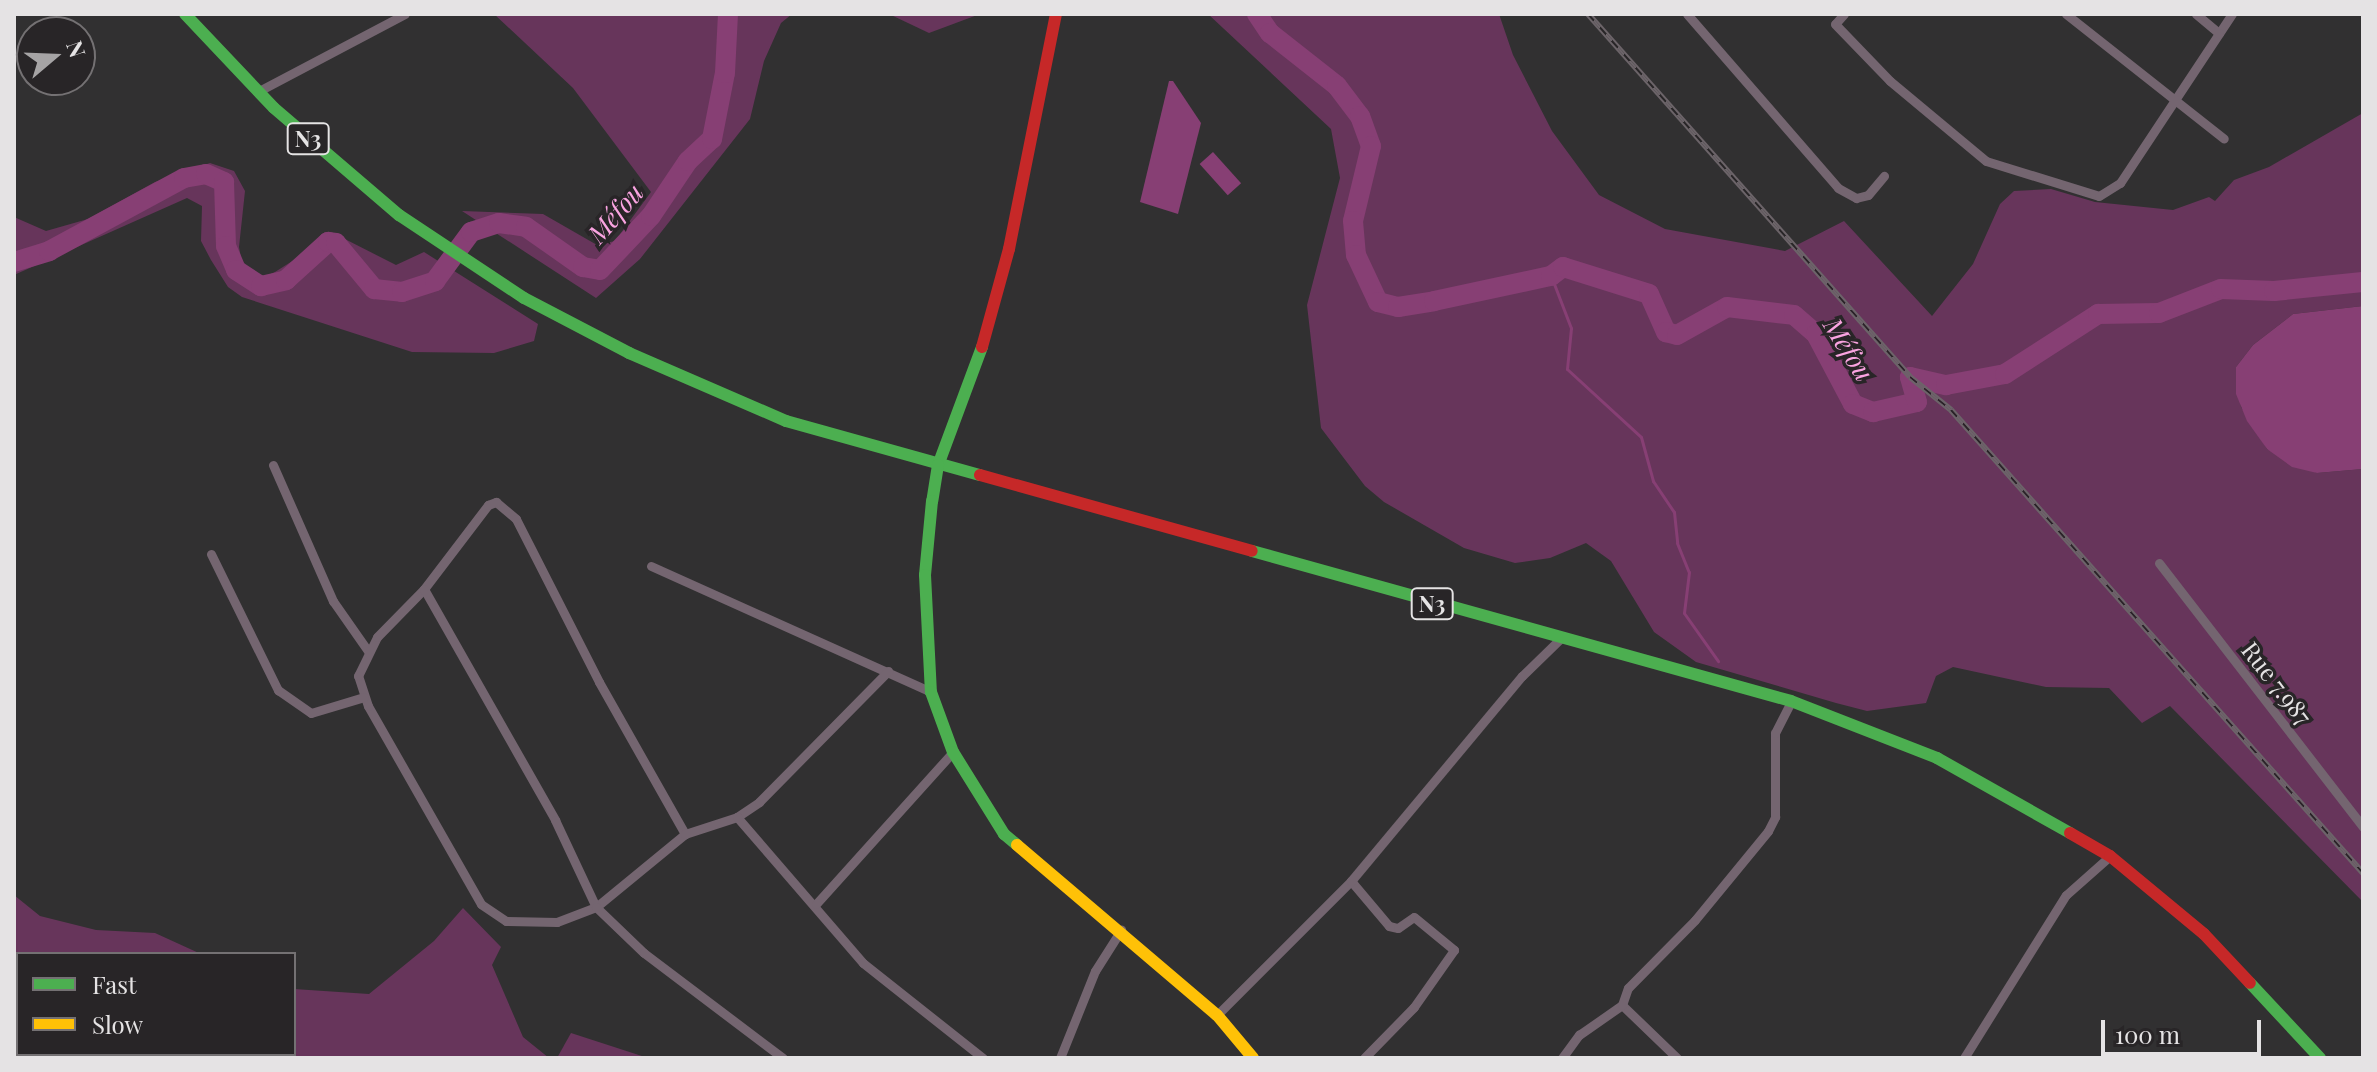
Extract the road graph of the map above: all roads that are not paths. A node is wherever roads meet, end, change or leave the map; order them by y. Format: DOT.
graph roads {
  1 [pos="185,14"];
  2 [pos="405,14"];
  3 [pos="1056,14"];
  4 [pos="1687,14"];
  5 [pos="1844,14"];
  6 [pos="2066,14"];
  7 [pos="2196,14"];
  8 [pos="2232,14"];
  9 [pos="2219,33"];
  10 [pos="257,92"];
  11 [pos="2173,101"];
  12 [pos="2224,139"];
  13 [pos="1884,176"];
  14 [pos="273,465"];
  15 [pos="938,465"];
  16 [pos="211,554"];
  17 [pos="2159,563"];
  18 [pos="651,566"];
  19 [pos="424,589"];
  20 [pos="1560,639"];
  21 [pos="368,651"];
  22 [pos="888,671"];
  23 [pos="931,692"];
  24 [pos="364,697"];
  25 [pos="1791,701"];
  26 [pos="953,752"];
  27 [pos="737,817"];
  28 [pos="2363,827"];
  29 [pos="685,834"];
  30 [pos="2110,856"];
  31 [pos="1351,881"];
  32 [pos="816,904"];
  33 [pos="596,907"];
  34 [pos="1121,930"];
  35 [pos="1622,1005"];
  36 [pos="1217,1015"];
  37 [pos="783,1058"];
  38 [pos="983,1058"];
  39 [pos="1060,1058"];
  40 [pos="1253,1058"];
  41 [pos="1364,1058"];
  42 [pos="1562,1058"];
  43 [pos="1677,1058"];
  44 [pos="1964,1058"];
  45 [pos="2320,1058"];
  1 -- 10 [label="main road, N3"];
  2 -- 10 [label="street"];
  3 -- 15 [label="main road"];
  4 -- 13 [label="street"];
  5 -- 11 [label="street"];
  6 -- 11 [label="street"];
  7 -- 9 [label="street"];
  8 -- 9 [label="street"];
  9 -- 11 [label="street"];
  10 -- 15 [label="main road, N3"];
  11 -- 12 [label="street"];
  14 -- 21 [label="street"];
  15 -- 20 [label="main road, N3"];
  15 -- 23 [label="main road"];
  16 -- 24 [label="street"];
  17 -- 28 [label="street, Rue 7.987"];
  18 -- 22 [label="street"];
  19 -- 21 [label="street"];
  19 -- 29 [label="street"];
  19 -- 33 [label="street"];
  20 -- 25 [label="main road, N3"];
  20 -- 31 [label="street"];
  21 -- 24 [label="street"];
  22 -- 23 [label="street"];
  22 -- 27 [label="street"];
  23 -- 26 [label="main road"];
  24 -- 33 [label="street"];
  25 -- 30 [label="main road, N3"];
  25 -- 35 [label="street"];
  26 -- 32 [label="street"];
  26 -- 34 [label="main road"];
  27 -- 29 [label="street"];
  27 -- 32 [label="street"];
  29 -- 33 [label="street"];
  30 -- 44 [label="street"];
  30 -- 45 [label="main road, N3"];
  31 -- 36 [label="street"];
  31 -- 41 [label="street"];
  32 -- 38 [label="street"];
  33 -- 37 [label="street"];
  34 -- 36 [label="main road"];
  34 -- 39 [label="street"];
  35 -- 42 [label="street"];
  35 -- 43 [label="street"];
  36 -- 40 [label="main road"];
}
